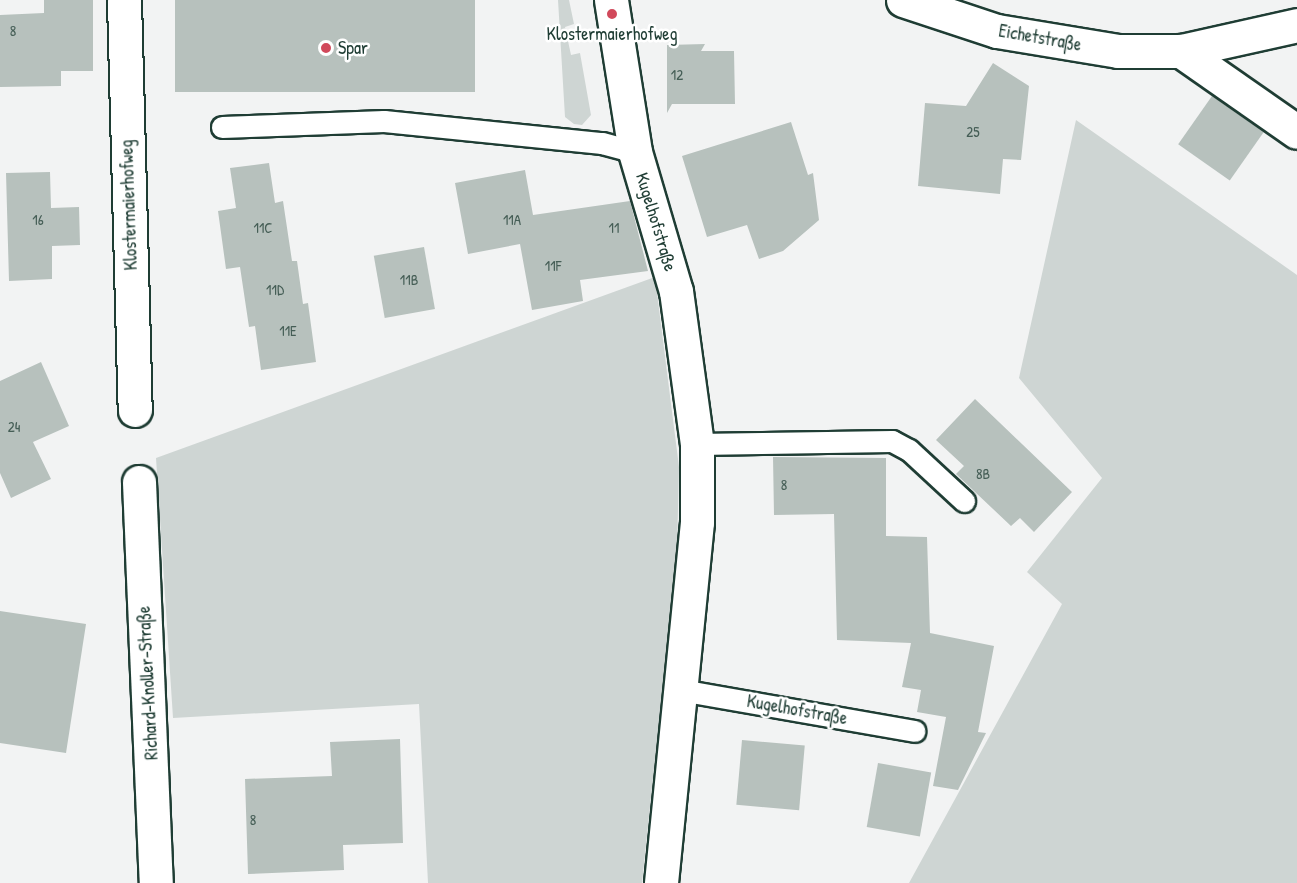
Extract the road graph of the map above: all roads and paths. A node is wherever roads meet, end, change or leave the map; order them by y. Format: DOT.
graph roads {
  1 [pos="124,0"];
  2 [pos="611,0"];
  3 [pos="903,0"];
  4 [pos="1297,25"];
  5 [pos="1180,51"];
  6 [pos="222,127"];
  7 [pos="1297,132"];
  8 [pos="635,152"];
  9 [pos="135,410"];
  10 [pos="697,444"];
  11 [pos="139,482"];
  12 [pos="964,501"];
  13 [pos="680,690"];
  14 [pos="914,731"];
  15 [pos="156,883"];
  16 [pos="661,883"];
  1 -- 9 [label="street, Klostermaierhofweg"];
  2 -- 8 [label="street, Kugelhofstraße"];
  3 -- 5 [label="street, Eichetstraße"];
  4 -- 5 [label="street, Eichetstraße"];
  5 -- 7 [label="street"];
  6 -- 8 [label="lane"];
  8 -- 10 [label="street, Kugelhofstraße"];
  10 -- 12 [label="lane"];
  10 -- 13 [label="street, Kugelhofstraße"];
  11 -- 15 [label="street, Richard-Knoller-Straße"];
  13 -- 14 [label="lane, Kugelhofstraße"];
  13 -- 16 [label="street, Kugelhofstraße"];
}
